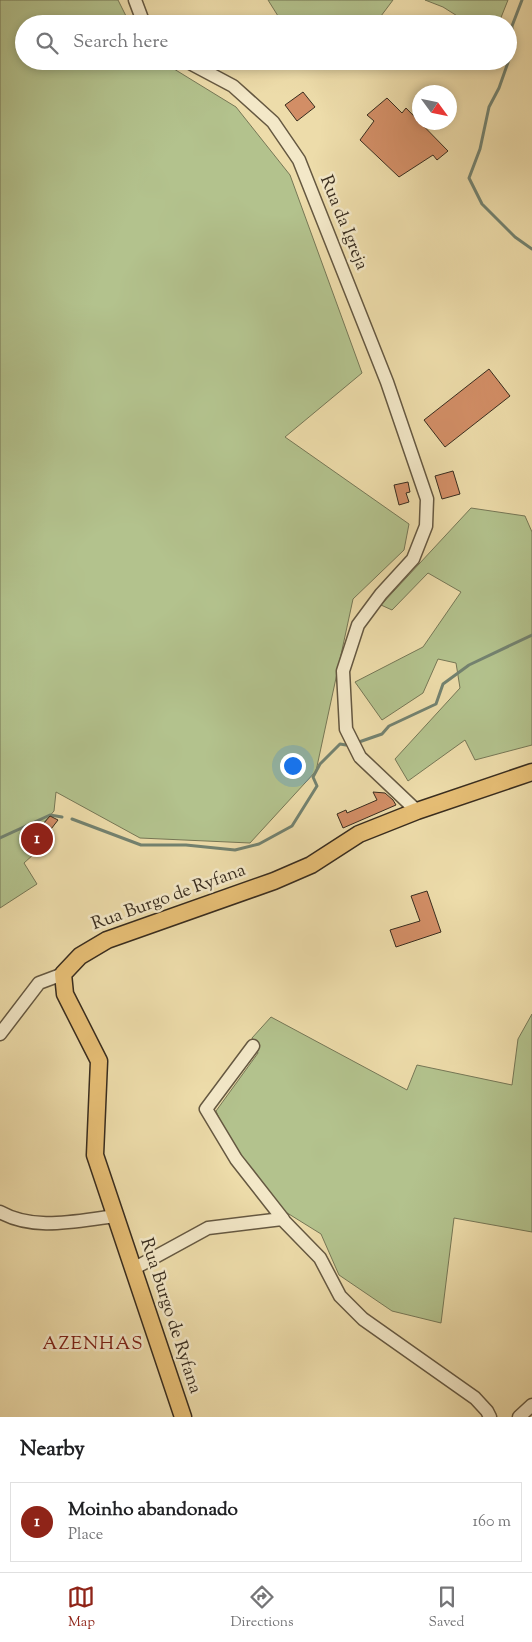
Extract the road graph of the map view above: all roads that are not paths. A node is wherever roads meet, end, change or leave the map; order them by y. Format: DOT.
graph roads {
  1 [pos="135,0"];
  2 [pos="141,15"];
  3 [pos="203,70"];
  4 [pos="532,772"];
  5 [pos="417,810"];
  6 [pos="63,974"];
  7 [pos="0,1034"];
  8 [pos="253,1046"];
  9 [pos="0,1212"];
  10 [pos="117,1216"];
  11 [pos="283,1220"];
  12 [pos="133,1268"];
  13 [pos="532,1405"];
  14 [pos="183,1417"];
  15 [pos="490,1417"];
  16 [pos="519,1417"];
  1 -- 2 [label="street"];
  3 -- 5 [label="street, Rua da Igreja"];
  4 -- 5 [label="main road, Rua Burgo de Ryfana"];
  5 -- 6 [label="main road, Rua Burgo de Ryfana"];
  6 -- 7 [label="street"];
  6 -- 10 [label="main road, Rua Burgo de Ryfana"];
  8 -- 11 [label="street"];
  9 -- 10 [label="street"];
  10 -- 12 [label="main road, Rua Burgo de Ryfana"];
  11 -- 12 [label="street"];
  11 -- 15 [label="street"];
  12 -- 14 [label="main road, Rua Burgo de Ryfana"];
  13 -- 16 [label="street"];
}
